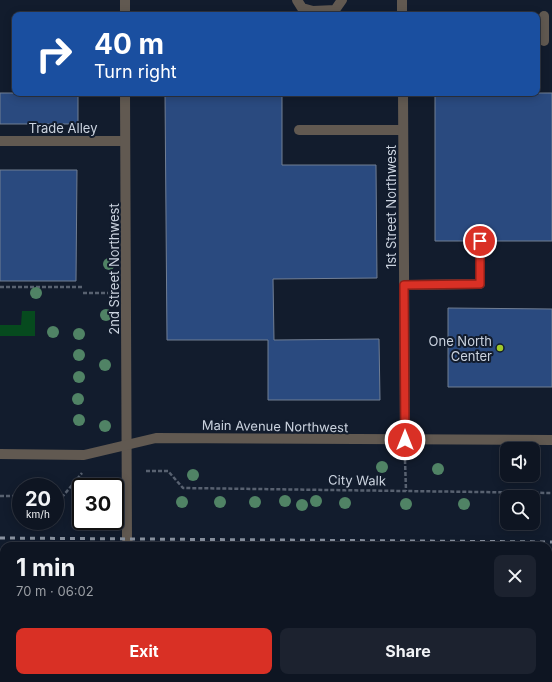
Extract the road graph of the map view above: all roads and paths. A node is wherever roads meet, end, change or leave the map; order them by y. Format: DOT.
graph roads {
  1 [pos="125,0"];
  2 [pos="298,0"];
  3 [pos="402,0"];
  4 [pos="342,1"];
  5 [pos="125,12"];
  6 [pos="402,12"];
  7 [pos="544,16"];
  8 [pos="544,41"];
  9 [pos="125,96"];
  10 [pos="403,96"];
  11 [pos="300,130"];
  12 [pos="403,130"];
  13 [pos="126,141"];
  14 [pos="0,142"];
  15 [pos="480,241"];
  16 [pos="404,285"];
  17 [pos="0,286"];
  18 [pos="82,286"];
  19 [pos="82,293"];
  20 [pos="113,293"];
  21 [pos="405,440"];
  22 [pos="552,440"];
  23 [pos="128,444"];
  24 [pos="0,454"];
  25 [pos="405,460"];
  26 [pos="84,470"];
  27 [pos="168,471"];
  28 [pos="406,491"];
  29 [pos="552,493"];
  30 [pos="64,494"];
  31 [pos="0,496"];
  32 [pos="12,496"];
  33 [pos="127,542"];
  1 -- 5 [label="street"];
  2 -- 4 [label="street"];
  3 -- 6 [label="street"];
  7 -- 8 [label="street"];
  9 -- 13 [label="street, 2nd Street Northwest"];
  10 -- 12 [label="street, 1st Street Northwest"];
  11 -- 12 [label="street"];
  12 -- 16 [label="street, 1st Street Northwest"];
  13 -- 14 [label="street, Trade Alley"];
  13 -- 23 [label="street, 2nd Street Northwest"];
  15 -- 16 [label="street"];
  16 -- 21 [label="street, 1st Street Northwest"];
  17 -- 18 [label="path"];
  19 -- 20 [label="path"];
  21 -- 22 [label="street, Main Avenue Northwest"];
  21 -- 23 [label="street, Main Avenue Northwest"];
  23 -- 24 [label="street, Main Avenue Northwest"];
  23 -- 33 [label="street, 2nd Street Northwest"];
  25 -- 28 [label="path"];
  26 -- 30 [label="path"];
  27 -- 28 [label="path, City Walk"];
  28 -- 29 [label="path, City Walk"];
  31 -- 32 [label="path"];
}
